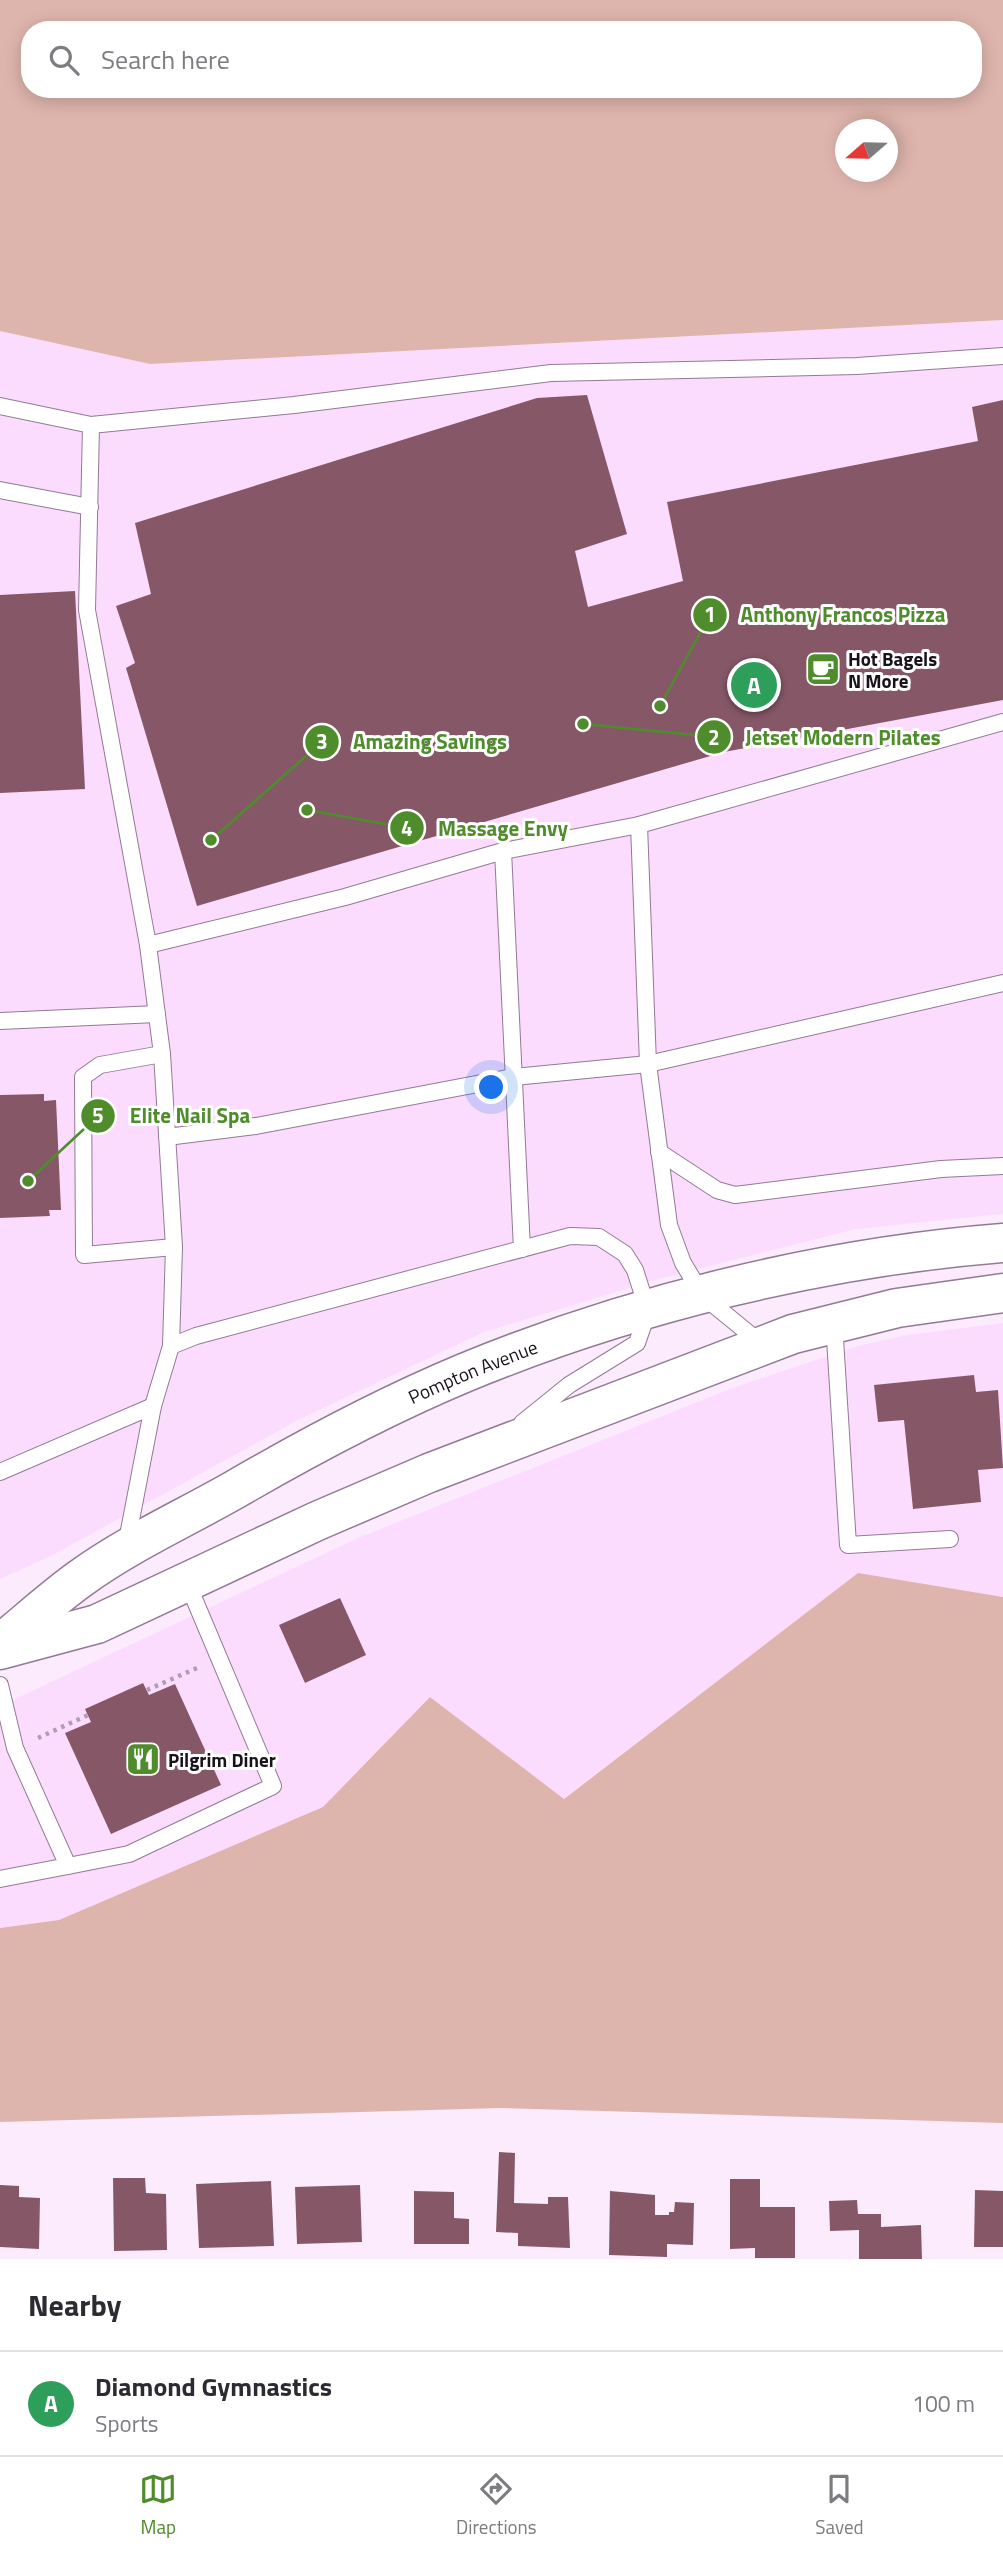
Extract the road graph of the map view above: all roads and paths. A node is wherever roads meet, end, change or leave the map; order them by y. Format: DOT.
graph roads {
  1 [pos="1003,356"];
  2 [pos="0,406"];
  3 [pos="92,425"];
  4 [pos="0,489"];
  5 [pos="90,507"];
  6 [pos="1003,722"];
  7 [pos="639,825"];
  8 [pos="503,851"];
  9 [pos="148,945"];
  10 [pos="1003,983"];
  11 [pos="157,1014"];
  12 [pos="0,1021"];
  13 [pos="162,1054"];
  14 [pos="648,1064"];
  15 [pos="514,1077"];
  16 [pos="167,1137"];
  17 [pos="659,1152"];
  18 [pos="1003,1166"];
  19 [pos="1003,1243"];
  20 [pos="174,1247"];
  21 [pos="522,1249"];
  22 [pos="1003,1293"];
  23 [pos="704,1296"];
  24 [pos="648,1311"];
  25 [pos="834,1323"];
  26 [pos="172,1346"];
  27 [pos="763,1346"];
  28 [pos="153,1406"];
  29 [pos="486,1451"];
  30 [pos="0,1472"];
  31 [pos="950,1539"];
  32 [pos="125,1551"];
  33 [pos="187,1582"];
  34 [pos="0,1644"];
  35 [pos="0,1650"];
  36 [pos="185,1673"];
  37 [pos="0,1685"];
  38 [pos="146,1690"];
  39 [pos="88,1714"];
  40 [pos="60,1728"];
  41 [pos="68,1866"];
  42 [pos="0,1879"];
  1 -- 3 [label="lane"];
  2 -- 3 [label="lane"];
  3 -- 5 [label="lane"];
  4 -- 5 [label="lane"];
  5 -- 9 [label="lane"];
  6 -- 7 [label="lane"];
  7 -- 8 [label="lane"];
  7 -- 14 [label="lane"];
  8 -- 9 [label="lane"];
  8 -- 15 [label="lane"];
  9 -- 11 [label="lane"];
  10 -- 14 [label="lane"];
  11 -- 12 [label="lane"];
  11 -- 13 [label="lane"];
  13 -- 16 [label="lane"];
  13 -- 20 [label="lane"];
  14 -- 15 [label="lane"];
  14 -- 17 [label="lane"];
  15 -- 16 [label="lane"];
  15 -- 21 [label="lane"];
  16 -- 20 [label="lane"];
  17 -- 18 [label="lane"];
  17 -- 23 [label="lane"];
  19 -- 23 [label="main road, Pompton Avenue"];
  20 -- 26 [label="lane"];
  21 -- 24 [label="lane"];
  21 -- 26 [label="lane"];
  22 -- 25 [label="main road"];
  23 -- 24 [label="main road, Pompton Avenue"];
  23 -- 27 [label="lane"];
  24 -- 29 [label="lane"];
  24 -- 32 [label="main road, Pompton Avenue"];
  25 -- 27 [label="main road"];
  25 -- 31 [label="lane"];
  26 -- 28 [label="lane"];
  27 -- 29 [label="main road"];
  28 -- 30 [label="lane"];
  28 -- 32 [label="lane"];
  29 -- 33 [label="main road"];
  32 -- 34 [label="main road, Pompton Avenue"];
  33 -- 35 [label="main road"];
  33 -- 41 [label="lane"];
  36 -- 38 [label="path"];
  37 -- 41 [label="lane"];
  39 -- 40 [label="path"];
  41 -- 42 [label="lane"];
}
